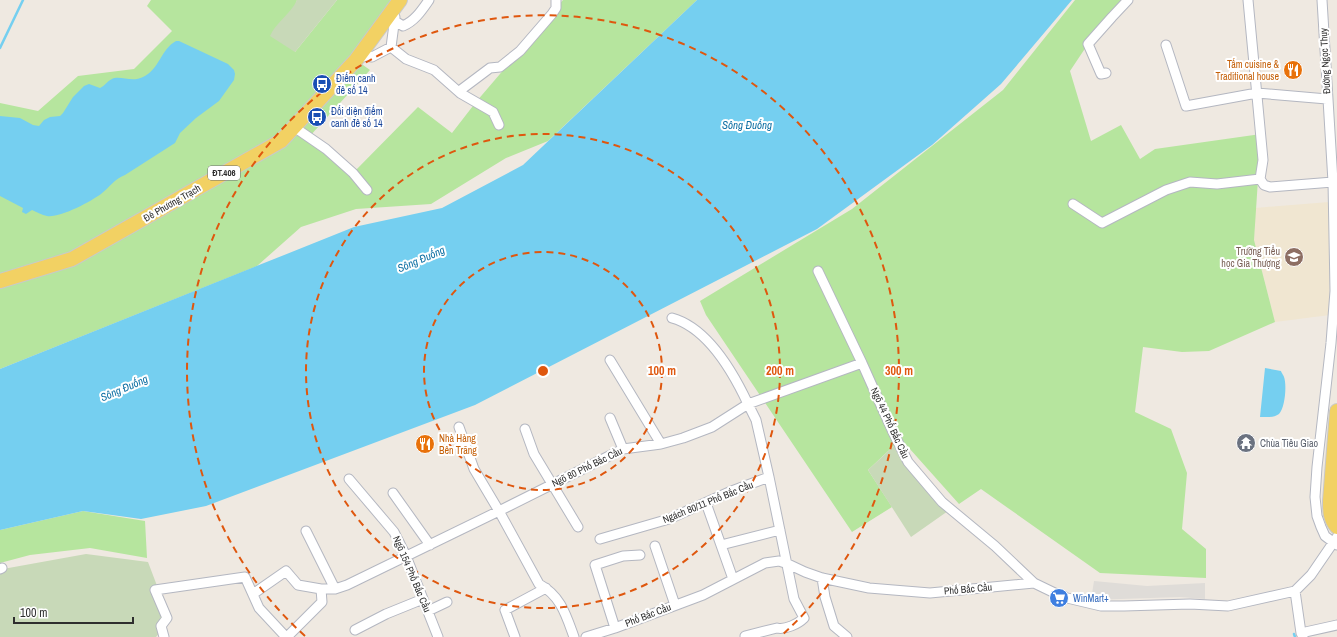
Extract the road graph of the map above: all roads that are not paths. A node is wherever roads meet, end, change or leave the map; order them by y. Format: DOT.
graph roads {
  1 [pos="429,0"];
  2 [pos="555,0"];
  3 [pos="1128,0"];
  4 [pos="1248,0"];
  5 [pos="1322,0"];
  6 [pos="398,3"];
  7 [pos="395,21"];
  8 [pos="1166,45"];
  9 [pos="391,47"];
  10 [pos="356,60"];
  11 [pos="1106,73"];
  12 [pos="460,93"];
  13 [pos="1257,93"];
  14 [pos="1328,99"];
  15 [pos="499,125"];
  16 [pos="294,127"];
  17 [pos="1260,179"];
  18 [pos="1333,182"];
  19 [pos="367,190"];
  20 [pos="1073,204"];
  21 [pos="818,271"];
  22 [pos="0,280"];
  23 [pos="672,318"];
  24 [pos="610,360"];
  25 [pos="862,363"];
  26 [pos="748,404"];
  27 [pos="1337,411"];
  28 [pos="610,418"];
  29 [pos="459,427"];
  30 [pos="525,429"];
  31 [pos="661,444"];
  32 [pos="623,449"];
  33 [pos="769,477"];
  34 [pos="349,479"];
  35 [pos="1334,481"];
  36 [pos="552,484"];
  37 [pos="393,493"];
  38 [pos="706,503"];
  39 [pos="499,511"];
  40 [pos="578,527"];
  41 [pos="1337,527"];
  42 [pos="780,530"];
  43 [pos="306,531"];
  44 [pos="600,539"];
  45 [pos="1336,541"];
  46 [pos="430,545"];
  47 [pos="722,545"];
  48 [pos="655,546"];
  49 [pos="640,555"];
  50 [pos="406,556"];
  51 [pos="788,564"];
  52 [pos="822,578"];
  53 [pos="734,579"];
  54 [pos="1034,583"];
  55 [pos="546,588"];
  56 [pos="321,589"];
  57 [pos="335,589"];
  58 [pos="1295,590"];
  59 [pos="252,594"];
  60 [pos="423,599"];
  61 [pos="447,602"];
  62 [pos="675,605"];
  63 [pos="428,611"];
  64 [pos="1337,625"];
  65 [pos="615,628"];
  66 [pos="356,630"];
  67 [pos="1302,635"];
  68 [pos="745,636"];
  69 [pos="164,637"];
  70 [pos="286,637"];
  71 [pos="438,637"];
  72 [pos="514,637"];
  73 [pos="574,637"];
  74 [pos="586,637"];
  75 [pos="847,637"];
  1 -- 7 [label="street"];
  2 -- 12 [label="street"];
  3 -- 11 [label="street"];
  4 -- 13 [label="street"];
  5 -- 14 [label="street, Đường Ngọc Thụy"];
  6 -- 7 [label="street"];
  6 -- 10 [label="main road, Đê Phương Trạch / ĐT.406"];
  7 -- 9 [label="street"];
  8 -- 13 [label="street"];
  9 -- 10 [label="street"];
  9 -- 12 [label="street"];
  10 -- 16 [label="main road, Đê Phương Trạch / ĐT.406"];
  12 -- 15 [label="street"];
  13 -- 14 [label="street"];
  13 -- 17 [label="street"];
  14 -- 18 [label="street, Đường Ngọc Thụy"];
  16 -- 19 [label="street"];
  16 -- 22 [label="main road, Đê Phương Trạch / ĐT.406"];
  17 -- 18 [label="street"];
  17 -- 20 [label="street"];
  18 -- 45 [label="street, Đường Ngọc Thụy"];
  21 -- 25 [label="street, Ngõ 44 Phố Bắc Cầu"];
  23 -- 26 [label="street"];
  24 -- 31 [label="street"];
  25 -- 26 [label="street, Ngõ 80 Phố Bắc Cầu"];
  25 -- 54 [label="street, Ngõ 44 Phố Bắc Cầu"];
  26 -- 31 [label="street, Ngõ 80 Phố Bắc Cầu"];
  26 -- 33 [label="street"];
  27 -- 35 [label="main road"];
  28 -- 32 [label="street"];
  29 -- 39 [label="street"];
  30 -- 36 [label="street"];
  31 -- 32 [label="street, Ngõ 80 Phố Bắc Cầu"];
  32 -- 36 [label="street, Ngõ 80 Phố Bắc Cầu"];
  33 -- 38 [label="street, Ngách 80/11 Phố Bắc Cầu"];
  33 -- 42 [label="street"];
  34 -- 50 [label="street, Ngõ 154 Phố Bắc Cầu"];
  35 -- 41 [label="main road"];
  36 -- 39 [label="street, Ngõ 80 Phố Bắc Cầu"];
  36 -- 40 [label="street"];
  37 -- 46 [label="street"];
  38 -- 44 [label="street, Ngách 80/11 Phố Bắc Cầu"];
  38 -- 47 [label="street"];
  39 -- 46 [label="street, Ngõ 80 Phố Bắc Cầu"];
  39 -- 55 [label="street"];
  42 -- 47 [label="street"];
  42 -- 51 [label="street"];
  43 -- 57 [label="street"];
  45 -- 58 [label="street"];
  46 -- 50 [label="street, Ngõ 80 Phố Bắc Cầu"];
  47 -- 53 [label="street"];
  48 -- 62 [label="street"];
  49 -- 65 [label="street"];
  50 -- 57 [label="street, Ngõ 80 Phố Bắc Cầu"];
  50 -- 60 [label="street, Ngõ 154 Phố Bắc Cầu"];
  51 -- 52 [label="street, Phố Bắc Cầu"];
  51 -- 53 [label="street, Phố Bắc Cầu"];
  51 -- 68 [label="street"];
  52 -- 54 [label="street, Phố Bắc Cầu"];
  52 -- 75 [label="street"];
  53 -- 62 [label="street, Phố Bắc Cầu"];
  54 -- 58 [label="street"];
  55 -- 72 [label="street"];
  55 -- 73 [label="street"];
  56 -- 57 [label="street, Ngõ 80 Phố Bắc Cầu"];
  56 -- 59 [label="street, Ngõ 80 Phố Bắc Cầu"];
  56 -- 70 [label="street"];
  58 -- 67 [label="street"];
  59 -- 69 [label="street"];
  59 -- 70 [label="street"];
  60 -- 63 [label="street, Ngõ 154 Phố Bắc Cầu"];
  60 -- 66 [label="street"];
  61 -- 63 [label="street"];
  62 -- 65 [label="street, Phố Bắc Cầu"];
  63 -- 71 [label="street, Ngõ 154 Phố Bắc Cầu"];
  64 -- 67 [label="street"];
  65 -- 74 [label="street, Phố Bắc Cầu"];
}
